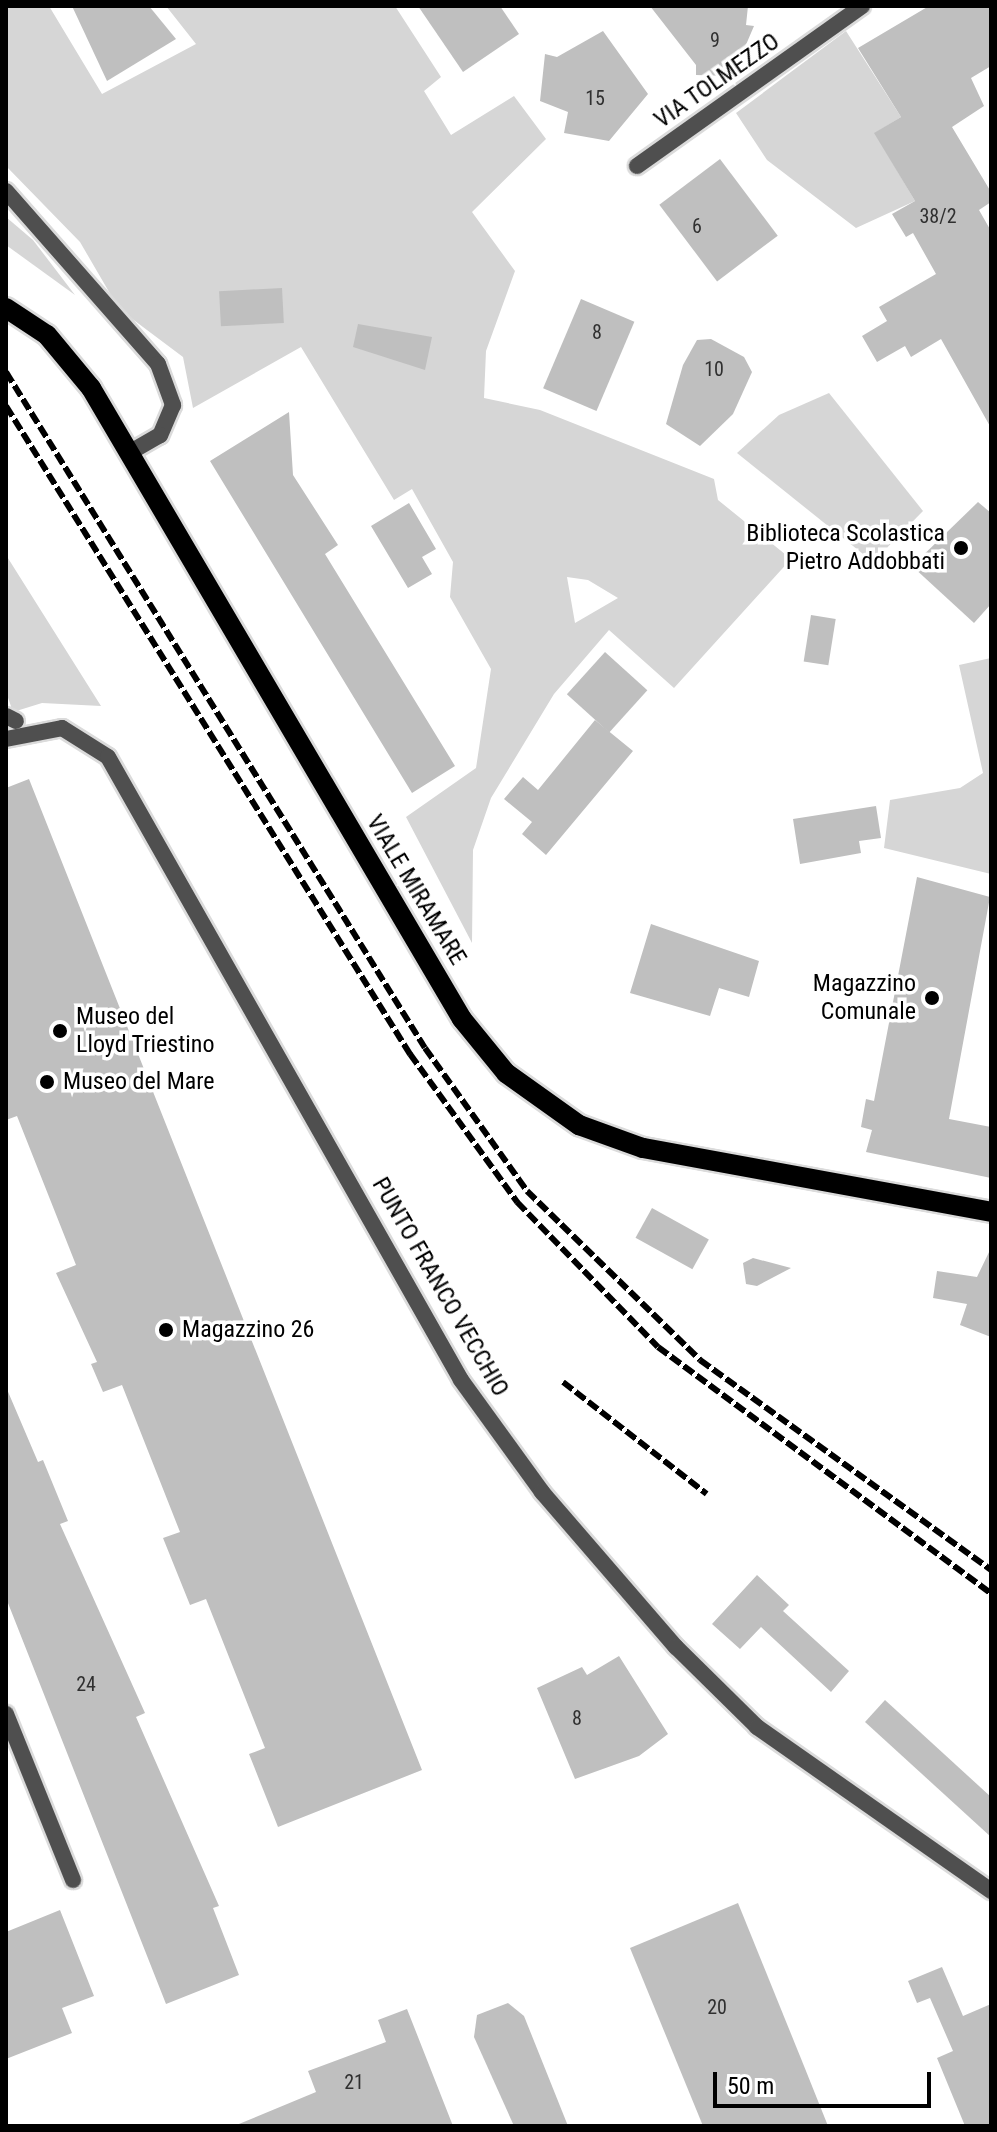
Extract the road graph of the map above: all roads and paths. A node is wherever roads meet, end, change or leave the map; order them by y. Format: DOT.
graph roads {
  1 [pos="862,6"];
  2 [pos="637,166"];
  3 [pos="6,191"];
  4 [pos="6,308"];
  5 [pos="129,453"];
  6 [pos="6,739"];
  7 [pos="991,1212"];
  8 [pos="6,1714"];
  9 [pos="73,1880"];
  10 [pos="991,1891"];
  1 -- 2 [label="street, VIA TOLMEZZO"];
  3 -- 5 [label="street"];
  4 -- 5 [label="main road, VIALE MIRAMARE"];
  5 -- 7 [label="main road, VIALE MIRAMARE"];
  6 -- 10 [label="street, PUNTO FRANCO VECCHIO"];
  8 -- 9 [label="street"];
}
